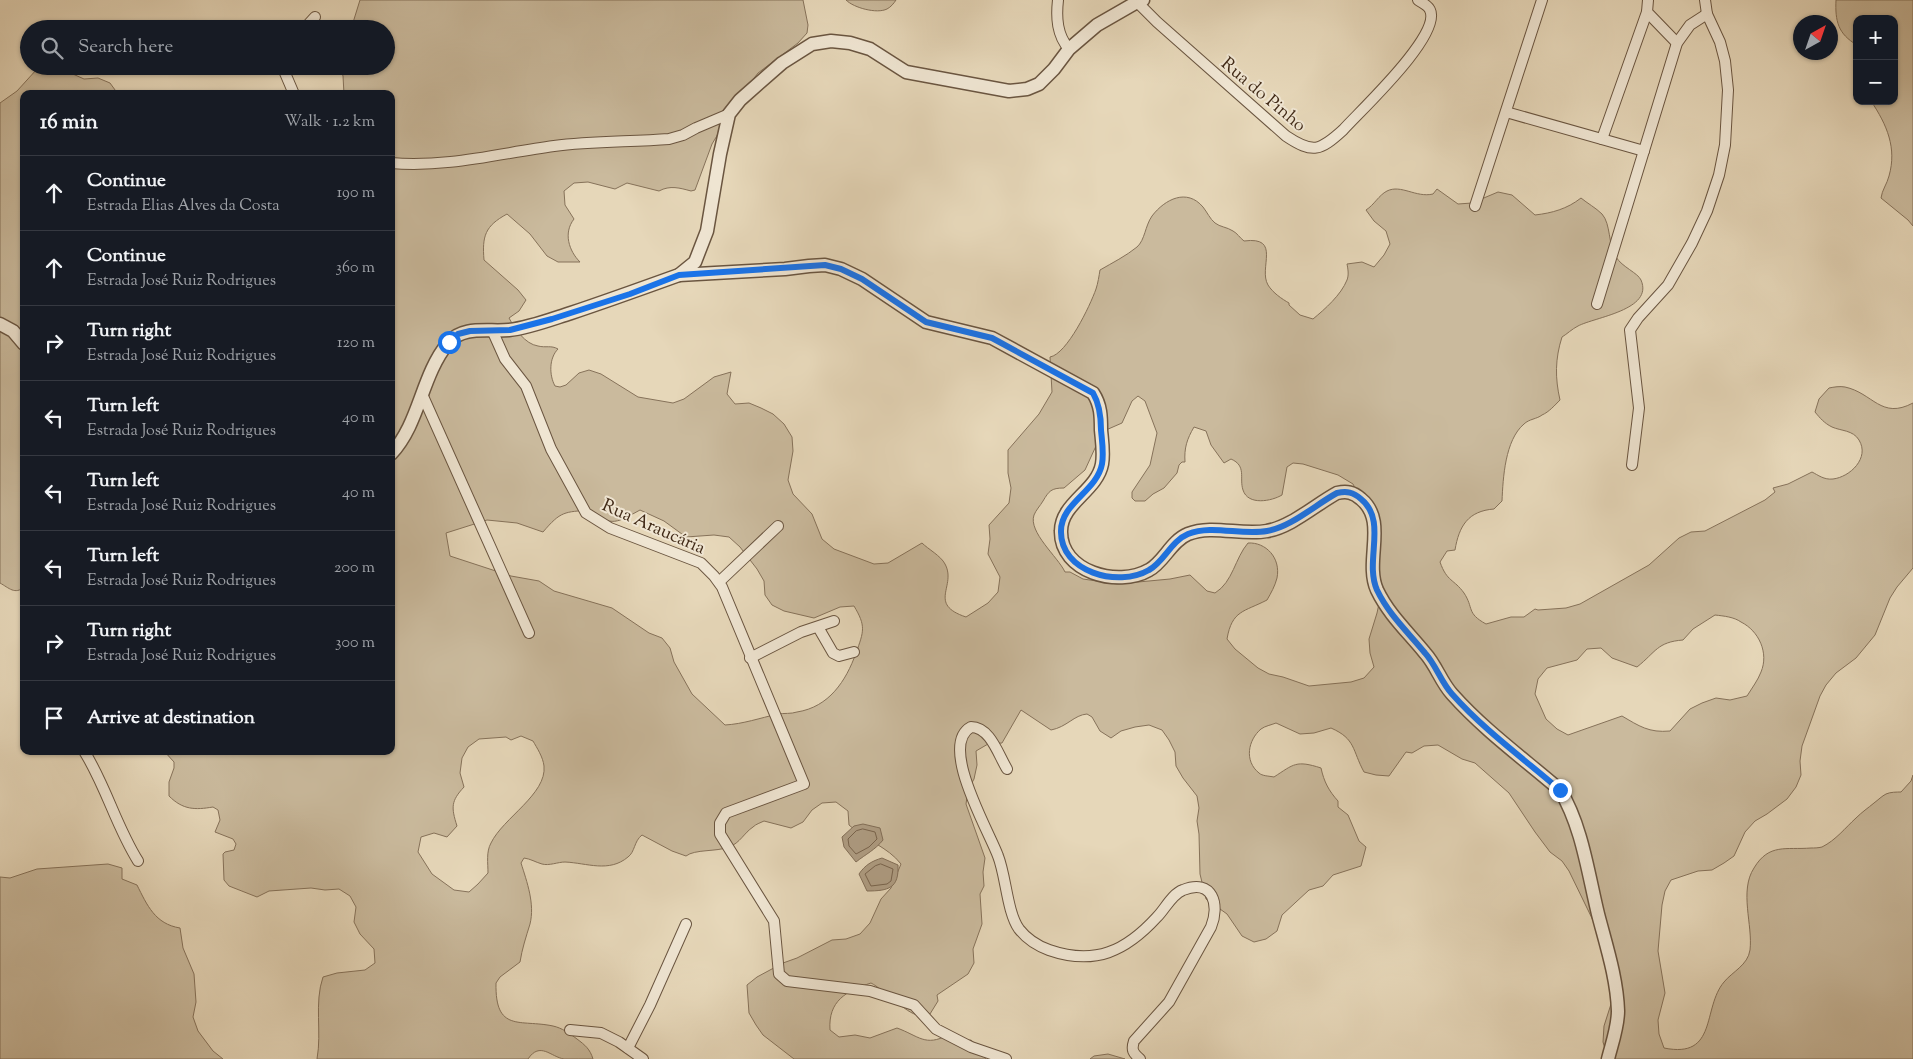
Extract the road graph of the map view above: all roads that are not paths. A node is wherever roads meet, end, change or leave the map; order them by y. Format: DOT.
graph roads {
  1 [pos="1058,0"];
  2 [pos="1418,0"];
  3 [pos="1542,0"];
  4 [pos="1648,0"];
  5 [pos="1705,0"];
  6 [pos="1140,1"];
  7 [pos="1647,12"];
  8 [pos="1707,14"];
  9 [pos="315,17"];
  10 [pos="312,20"];
  11 [pos="1678,43"];
  12 [pos="1069,49"];
  13 [pos="286,75"];
  14 [pos="292,90"];
  15 [pos="1506,112"];
  16 [pos="729,114"];
  17 [pos="1602,139"];
  18 [pos="1644,151"];
  19 [pos="395,164"];
  20 [pos="1475,206"];
  21 [pos="679,275"];
  22 [pos="1597,304"];
  23 [pos="0,324"];
  24 [pos="492,330"];
  25 [pos="20,339"];
  26 [pos="422,394"];
  27 [pos="395,450"];
  28 [pos="1632,465"];
  29 [pos="778,526"];
  30 [pos="719,582"];
  31 [pos="834,621"];
  32 [pos="818,626"];
  33 [pos="529,633"];
  34 [pos="854,652"];
  35 [pos="750,658"];
  36 [pos="86,755"];
  37 [pos="1006,769"];
  38 [pos="138,861"];
  39 [pos="686,924"];
  40 [pos="570,1030"];
  41 [pos="628,1048"];
  42 [pos="643,1059"];
  43 [pos="1006,1059"];
  44 [pos="1140,1059"];
  45 [pos="1608,1059"];
  1 -- 12 [label="street"];
  2 -- 6 [label="street, Rua do Pinho"];
  3 -- 15 [label="street"];
  4 -- 7 [label="street"];
  5 -- 8 [label="street"];
  6 -- 12 [label="street"];
  7 -- 11 [label="street"];
  7 -- 17 [label="street"];
  8 -- 11 [label="street"];
  8 -- 28 [label="street"];
  9 -- 10 [label="street"];
  11 -- 18 [label="street"];
  12 -- 16 [label="street"];
  13 -- 14 [label="street"];
  15 -- 17 [label="street"];
  15 -- 20 [label="street"];
  16 -- 19 [label="street"];
  16 -- 21 [label="street"];
  17 -- 18 [label="street"];
  18 -- 22 [label="street"];
  21 -- 24 [label="street"];
  21 -- 45 [label="street"];
  23 -- 25 [label="street"];
  24 -- 26 [label="street"];
  24 -- 30 [label="street, Rua Araucária"];
  26 -- 27 [label="street"];
  26 -- 33 [label="street"];
  29 -- 30 [label="street"];
  30 -- 35 [label="street, Rua Araucária"];
  31 -- 32 [label="street"];
  32 -- 34 [label="street"];
  32 -- 35 [label="street"];
  35 -- 43 [label="street, Rua Araucária"];
  36 -- 38 [label="street"];
  37 -- 44 [label="street"];
  39 -- 41 [label="street"];
  40 -- 41 [label="street"];
  41 -- 42 [label="street"];
}
